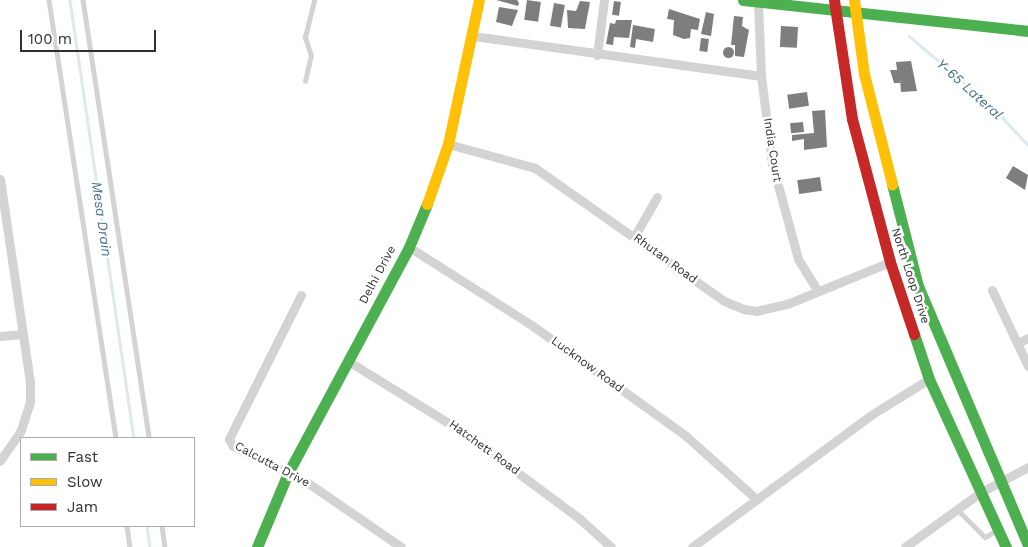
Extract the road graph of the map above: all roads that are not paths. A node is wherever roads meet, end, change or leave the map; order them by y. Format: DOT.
graph roads {
  1 [pos="49,0"];
  2 [pos="83,0"];
  3 [pos="314,0"];
  4 [pos="480,0"];
  5 [pos="604,0"];
  6 [pos="743,0"];
  7 [pos="834,0"];
  8 [pos="854,0"];
  9 [pos="758,2"];
  10 [pos="836,12"];
  11 [pos="856,14"];
  12 [pos="1028,31"];
  13 [pos="472,36"];
  14 [pos="597,55"];
  15 [pos="761,76"];
  16 [pos="305,81"];
  17 [pos="448,144"];
  18 [pos="0,179"];
  19 [pos="1,196"];
  20 [pos="657,197"];
  21 [pos="634,237"];
  22 [pos="409,247"];
  23 [pos="890,262"];
  24 [pos="817,290"];
  25 [pos="992,290"];
  26 [pos="301,295"];
  27 [pos="24,334"];
  28 [pos="0,336"];
  29 [pos="1028,338"];
  30 [pos="1018,342"];
  31 [pos="348,361"];
  32 [pos="1028,366"];
  33 [pos="929,379"];
  34 [pos="116,437"];
  35 [pos="149,437"];
  36 [pos="0,461"];
  37 [pos="1028,467"];
  38 [pos="288,473"];
  39 [pos="999,482"];
  40 [pos="981,492"];
  41 [pos="755,498"];
  42 [pos="957,509"];
  43 [pos="127,527"];
  44 [pos="162,527"];
  45 [pos="998,530"];
  46 [pos="1028,545"];
  47 [pos="130,547"];
  48 [pos="165,547"];
  49 [pos="257,547"];
  50 [pos="400,547"];
  51 [pos="611,547"];
  52 [pos="692,547"];
  53 [pos="905,547"];
  54 [pos="1006,547"];
  1 -- 34 [label="lane"];
  2 -- 35 [label="lane"];
  3 -- 16 [label="lane"];
  4 -- 13 [label="main road, Delhi Drive"];
  5 -- 14 [label="street"];
  6 -- 9 [label="main road"];
  7 -- 10 [label="main road, North Loop Drive"];
  8 -- 11 [label="main road, North Loop Drive"];
  9 -- 10 [label="main road"];
  9 -- 15 [label="street, India Court"];
  10 -- 11 [label="main road"];
  10 -- 23 [label="main road, North Loop Drive"];
  11 -- 12 [label="main road"];
  11 -- 39 [label="main road, North Loop Drive"];
  13 -- 14 [label="street"];
  13 -- 17 [label="main road, Delhi Drive"];
  14 -- 15 [label="street"];
  15 -- 24 [label="street, India Court"];
  17 -- 21 [label="street, Rhutan Road"];
  17 -- 22 [label="main road, Delhi Drive"];
  18 -- 19 [label="street"];
  19 -- 27 [label="street"];
  20 -- 21 [label="street"];
  21 -- 24 [label="street, Rhutan Road"];
  22 -- 31 [label="main road, Delhi Drive"];
  22 -- 41 [label="street, Lucknow Road"];
  23 -- 24 [label="street, Rhutan Road"];
  23 -- 33 [label="main road, North Loop Drive"];
  25 -- 30 [label="street"];
  26 -- 38 [label="street, Calcutta Drive"];
  27 -- 28 [label="street"];
  27 -- 36 [label="street"];
  29 -- 30 [label="street"];
  30 -- 32 [label="street"];
  31 -- 38 [label="main road, Delhi Drive"];
  31 -- 51 [label="street, Hatchett Road"];
  33 -- 40 [label="main road, North Loop Drive"];
  33 -- 41 [label="street"];
  37 -- 39 [label="street"];
  38 -- 49 [label="main road, Delhi Drive"];
  38 -- 50 [label="street, Calcutta Drive"];
  39 -- 40 [label="street"];
  39 -- 46 [label="main road, North Loop Drive"];
  40 -- 42 [label="street"];
  40 -- 45 [label="main road, North Loop Drive"];
  41 -- 52 [label="street"];
  42 -- 45 [label="lane"];
  42 -- 53 [label="street"];
  43 -- 47 [label="lane"];
  44 -- 48 [label="lane"];
  45 -- 54 [label="main road, North Loop Drive"];
}
